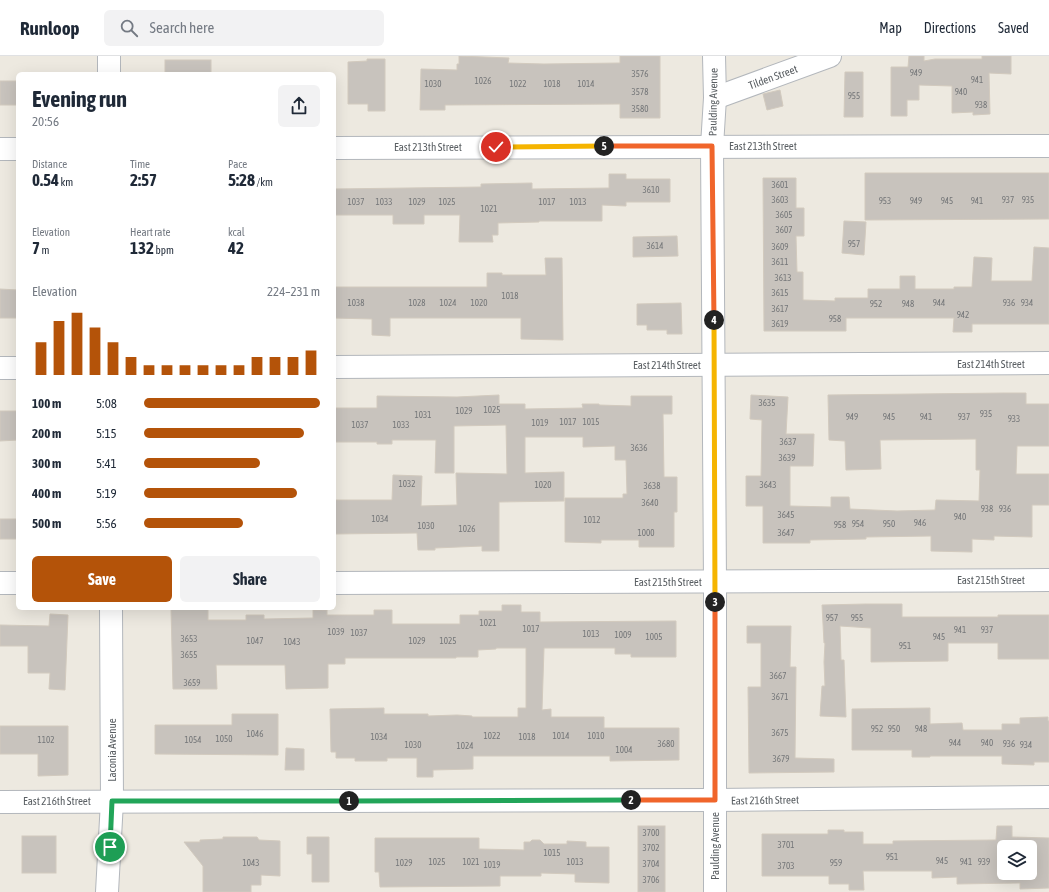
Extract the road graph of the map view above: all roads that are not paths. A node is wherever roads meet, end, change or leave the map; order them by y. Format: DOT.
graph roads {
  1 [pos="109,56"];
  2 [pos="714,56"];
  3 [pos="830,56"];
  4 [pos="109,72"];
  5 [pos="715,98"];
  6 [pos="712,146"];
  7 [pos="1049,146"];
  8 [pos="336,148"];
  9 [pos="0,149"];
  10 [pos="16,149"];
  11 [pos="1049,363"];
  12 [pos="714,365"];
  13 [pos="336,367"];
  14 [pos="0,368"];
  15 [pos="16,368"];
  16 [pos="1049,580"];
  17 [pos="715,582"];
  18 [pos="0,583"];
  19 [pos="16,583"];
  20 [pos="336,583"];
  21 [pos="111,610"];
  22 [pos="1049,797"];
  23 [pos="715,800"];
  24 [pos="112,801"];
  25 [pos="0,802"];
  26 [pos="107,892"];
  27 [pos="715,892"];
  1 -- 4 [label="street"];
  2 -- 5 [label="street, Paulding Avenue"];
  3 -- 5 [label="street, Tilden Street"];
  5 -- 6 [label="street, Paulding Avenue"];
  6 -- 7 [label="street, East 213th Street"];
  6 -- 8 [label="street, East 213th Street"];
  6 -- 12 [label="street, Paulding Avenue"];
  9 -- 10 [label="street"];
  11 -- 12 [label="street, East 214th Street"];
  12 -- 13 [label="street, East 214th Street"];
  12 -- 17 [label="street, Paulding Avenue"];
  14 -- 15 [label="street"];
  16 -- 17 [label="street, East 215th Street"];
  17 -- 20 [label="street, East 215th Street"];
  17 -- 23 [label="street, Paulding Avenue"];
  18 -- 19 [label="street"];
  21 -- 24 [label="street, Laconia Avenue"];
  22 -- 23 [label="street, East 216th Street"];
  23 -- 24 [label="street, East 216th Street"];
  23 -- 27 [label="street, Paulding Avenue"];
  24 -- 25 [label="street, East 216th Street"];
  24 -- 26 [label="street, Laconia Avenue"];
}
